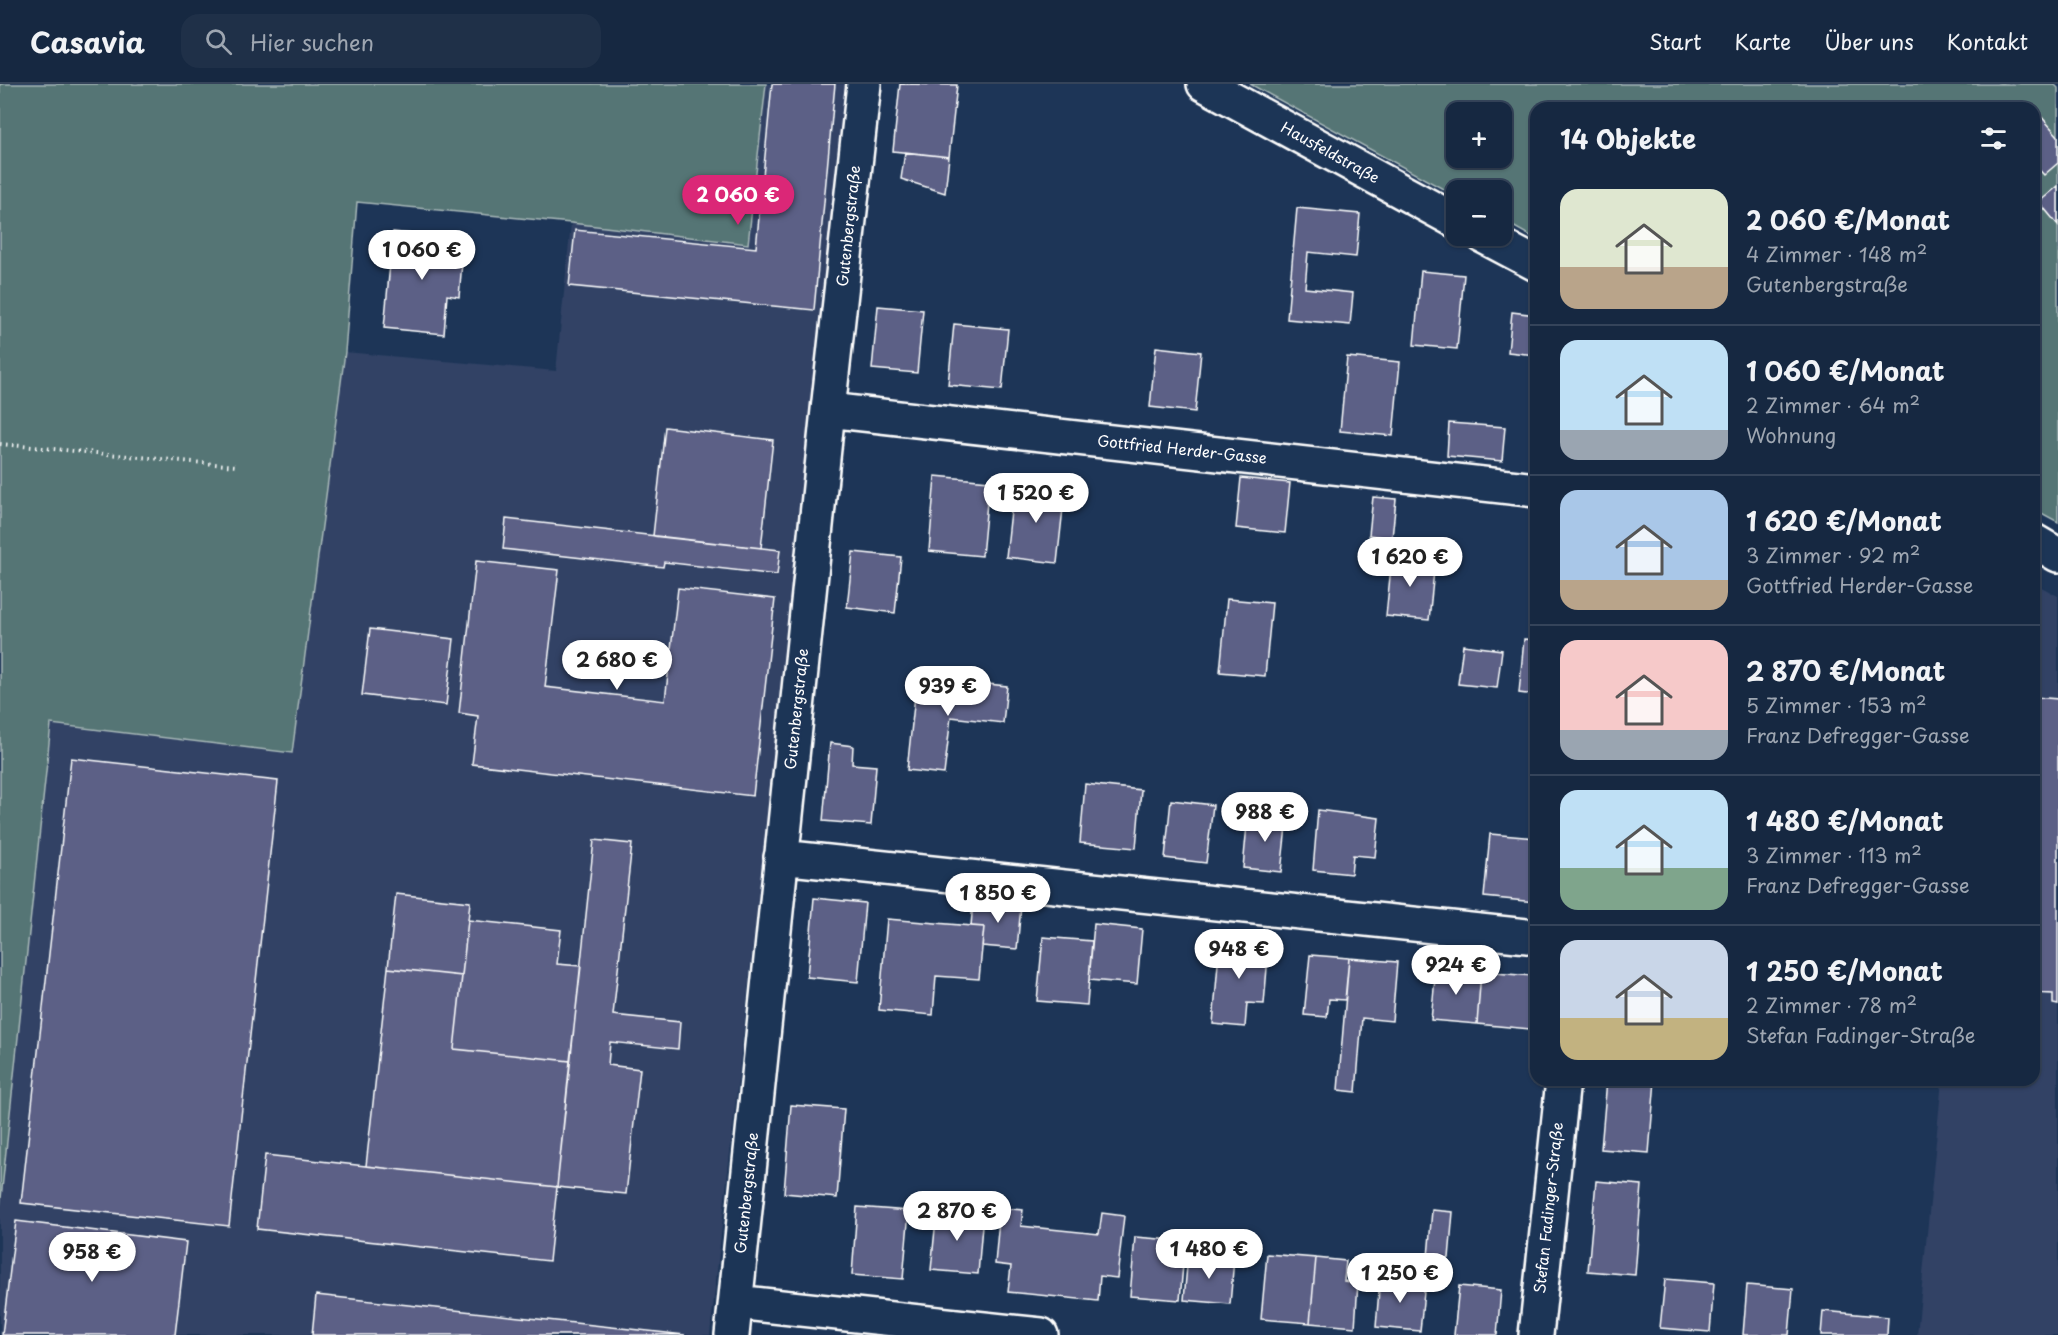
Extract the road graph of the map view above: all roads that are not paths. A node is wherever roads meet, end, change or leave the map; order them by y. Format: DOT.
graph roads {
  1 [pos="864,84"];
  2 [pos="1204,84"];
  3 [pos="1446,216"];
  4 [pos="1502,246"];
  5 [pos="1530,261"];
  6 [pos="828,410"];
  7 [pos="1530,489"];
  8 [pos="2040,544"];
  9 [pos="2058,555"];
  10 [pos="781,857"];
  11 [pos="1530,937"];
  12 [pos="1562,1086"];
  13 [pos="736,1302"];
  14 [pos="732,1335"];
  15 [pos="1041,1335"];
  16 [pos="1536,1335"];
  1 -- 6 [label="street, Gutenbergstraße"];
  2 -- 3 [label="street, Hausfeldstraße"];
  4 -- 5 [label="street"];
  6 -- 7 [label="street, Gottfried Herder-Gasse"];
  6 -- 10 [label="street, Gutenbergstraße"];
  8 -- 9 [label="street"];
  10 -- 11 [label="street"];
  10 -- 13 [label="street, Gutenbergstraße"];
  12 -- 16 [label="street, Stefan Fadinger-Straße"];
  13 -- 14 [label="street, Gutenbergstraße"];
  13 -- 15 [label="street"];
}
